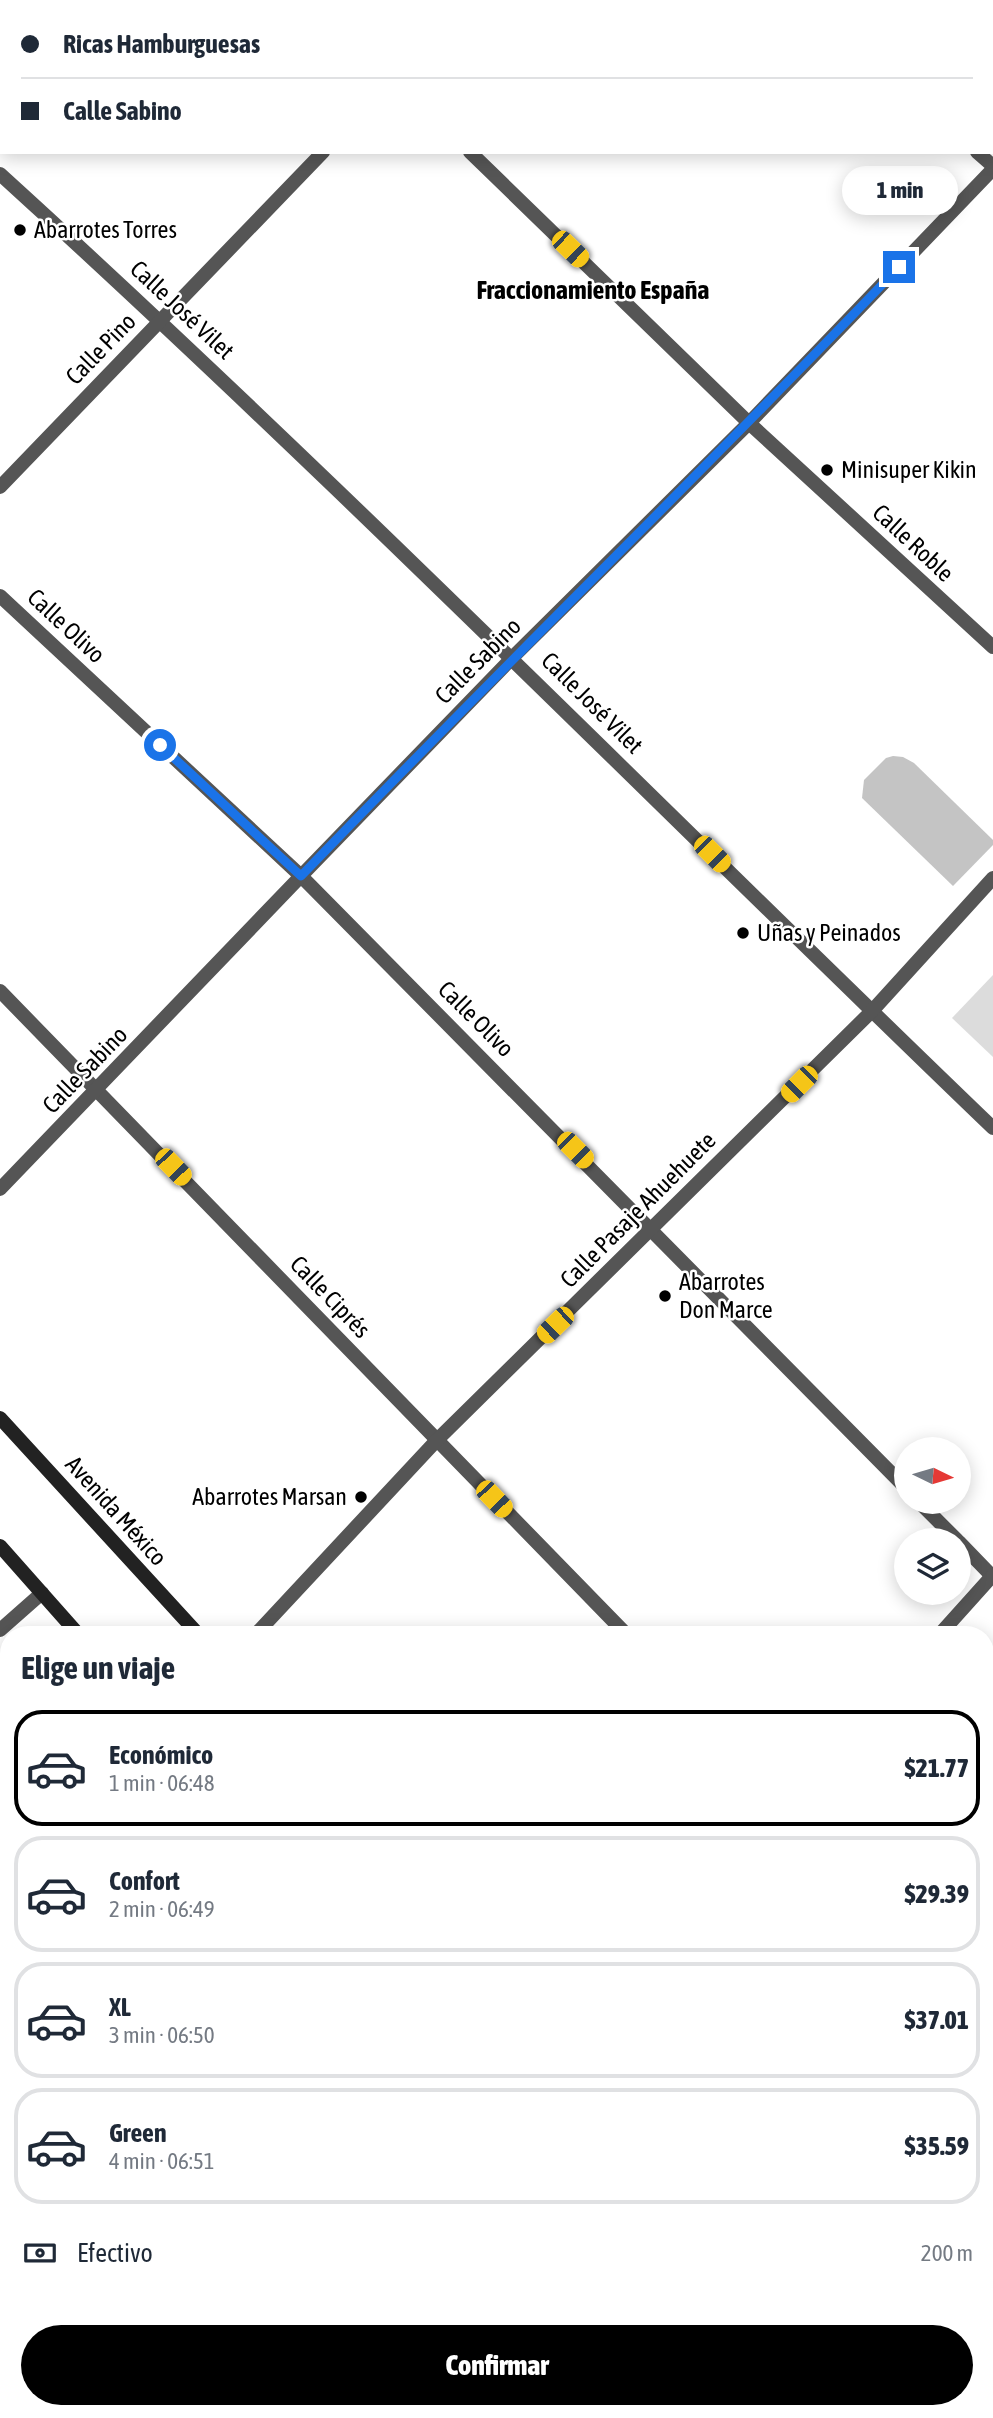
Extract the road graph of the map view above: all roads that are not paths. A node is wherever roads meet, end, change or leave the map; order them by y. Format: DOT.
graph roads {
  1 [pos="321,154"];
  2 [pos="472,154"];
  3 [pos="979,154"];
  4 [pos="993,168"];
  5 [pos="0,174"];
  6 [pos="161,320"];
  7 [pos="749,423"];
  8 [pos="0,487"];
  9 [pos="0,596"];
  10 [pos="993,647"];
  11 [pos="513,657"];
  12 [pos="301,876"];
  13 [pos="993,878"];
  14 [pos="0,991"];
  15 [pos="872,1011"];
  16 [pos="98,1089"];
  17 [pos="993,1128"];
  18 [pos="0,1189"];
  19 [pos="653,1228"];
  20 [pos="0,1418"];
  21 [pos="437,1440"];
  22 [pos="894,1476"];
  23 [pos="931,1514"];
  24 [pos="945,1528"];
  25 [pos="0,1546"];
  26 [pos="971,1554"];
  27 [pos="993,1576"];
  28 [pos="42,1593"];
  29 [pos="5,1626"];
  30 [pos="71,1626"];
  31 [pos="191,1626"];
  32 [pos="263,1626"];
  33 [pos="618,1626"];
  34 [pos="947,1626"];
  1 -- 6 [label="street, Calle Pino"];
  2 -- 7 [label="street, Calle Roble"];
  3 -- 4 [label="street"];
  4 -- 7 [label="street, Calle Sabino"];
  5 -- 6 [label="street, Calle José Vilet"];
  6 -- 8 [label="street, Calle Pino"];
  6 -- 11 [label="street, Calle José Vilet"];
  7 -- 10 [label="street, Calle Roble"];
  7 -- 11 [label="street, Calle Sabino"];
  9 -- 12 [label="street, Calle Olivo"];
  11 -- 12 [label="street, Calle Sabino"];
  11 -- 15 [label="street, Calle José Vilet"];
  12 -- 16 [label="street, Calle Sabino"];
  12 -- 19 [label="street, Calle Olivo"];
  13 -- 15 [label="street, Calle Pasaje Ahuehuete"];
  14 -- 16 [label="street, Calle Ciprés"];
  15 -- 17 [label="street, Calle José Vilet"];
  15 -- 19 [label="street, Calle Pasaje Ahuehuete"];
  16 -- 18 [label="street, Calle Sabino"];
  16 -- 21 [label="street, Calle Ciprés"];
  19 -- 21 [label="street, Calle Pasaje Ahuehuete"];
  19 -- 22 [label="street, Calle Olivo"];
  20 -- 31 [label="street, Avenida México"];
  21 -- 32 [label="street, Calle Pasaje Ahuehuete"];
  21 -- 33 [label="street, Calle Ciprés"];
  23 -- 24 [label="street"];
  25 -- 28 [label="street"];
  26 -- 27 [label="street"];
  27 -- 34 [label="street"];
  28 -- 29 [label="street"];
  28 -- 30 [label="street"];
}
